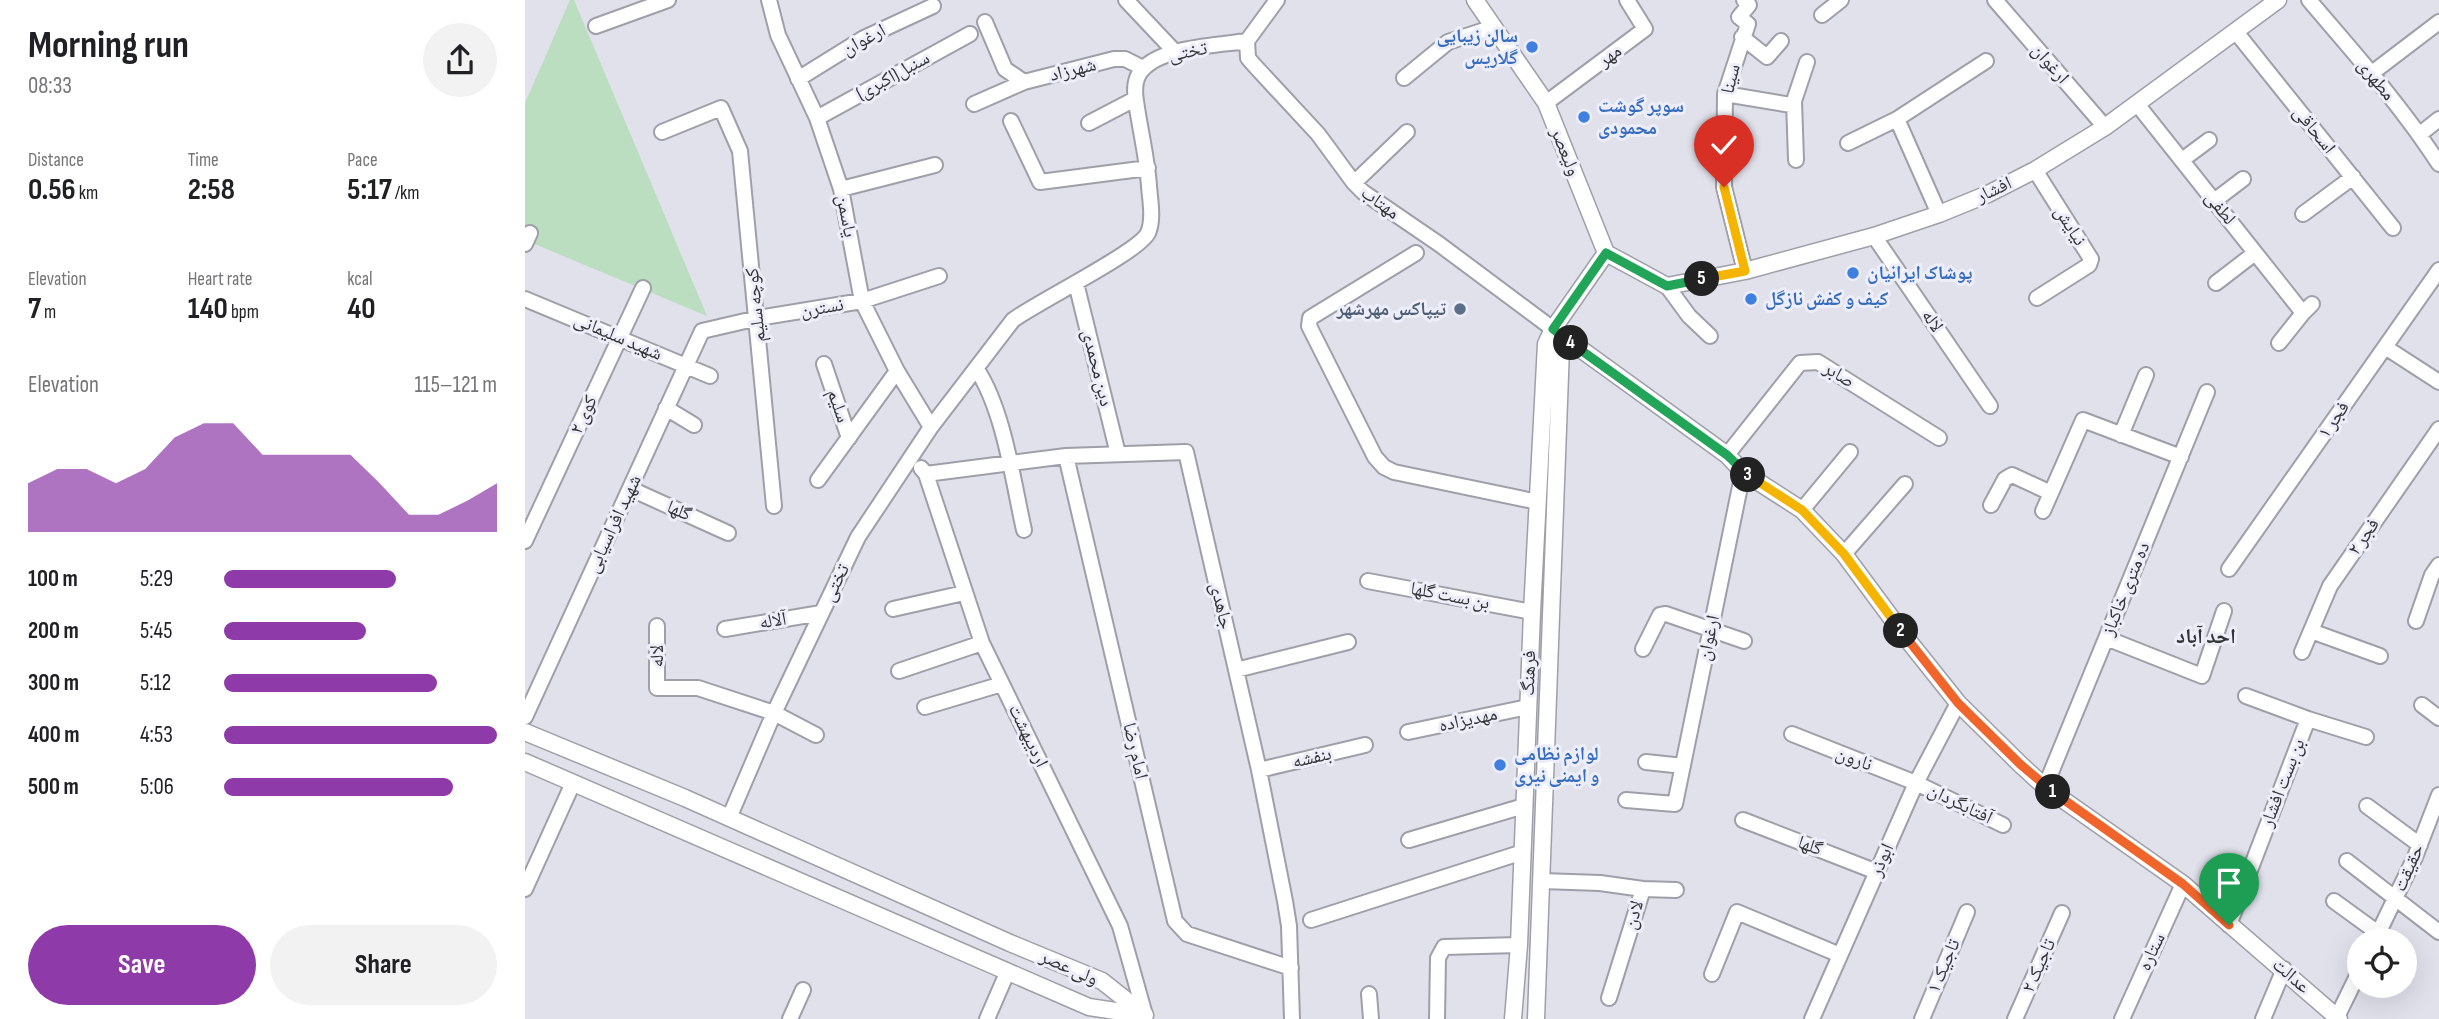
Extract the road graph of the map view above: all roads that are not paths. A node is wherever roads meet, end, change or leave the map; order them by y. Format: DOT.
graph roads {
  1 [pos="668,0"];
  2 [pos="769,0"];
  3 [pos="1126,0"];
  4 [pos="1475,0"];
  5 [pos="1627,0"];
  6 [pos="1744,0"];
  7 [pos="1841,0"];
  8 [pos="1995,0"];
  9 [pos="2278,0"];
  10 [pos="2309,0"];
  11 [pos="1274,1"];
  12 [pos="933,6"];
  13 [pos="1822,15"];
  14 [pos="985,22"];
  15 [pos="2439,22"];
  16 [pos="596,26"];
  17 [pos="1493,27"];
  18 [pos="2236,32"];
  19 [pos="969,34"];
  20 [pos="1742,37"];
  21 [pos="1247,41"];
  22 [pos="1781,41"];
  23 [pos="1176,52"];
  24 [pos="1986,61"];
  25 [pos="1807,62"];
  26 [pos="1143,68"];
  27 [pos="2372,73"];
  28 [pos="1404,78"];
  29 [pos="798,79"];
  30 [pos="1024,82"];
  31 [pos="1725,94"];
  32 [pos="1135,99"];
  33 [pos="1794,101"];
  34 [pos="1546,103"];
  35 [pos="974,104"];
  36 [pos="2137,104"];
  37 [pos="817,118"];
  38 [pos="1897,119"];
  39 [pos="2439,119"];
  40 [pos="1011,121"];
  41 [pos="1089,123"];
  42 [pos="2105,127"];
  43 [pos="662,132"];
  44 [pos="1407,132"];
  45 [pos="2420,134"];
  46 [pos="2209,140"];
  47 [pos="1848,143"];
  48 [pos="1796,160"];
  49 [pos="2182,160"];
  50 [pos="2439,164"];
  51 [pos="935,165"];
  52 [pos="1148,168"];
  53 [pos="2035,170"];
  54 [pos="2353,177"];
  55 [pos="2243,179"];
  56 [pos="1354,183"];
  57 [pos="841,189"];
  58 [pos="2214,201"];
  59 [pos="1939,214"];
  60 [pos="2303,214"];
  61 [pos="2393,228"];
  62 [pos="1874,236"];
  63 [pos="1416,253"];
  64 [pos="1606,253"];
  65 [pos="2255,253"];
  66 [pos="2439,270"];
  67 [pos="1745,271"];
  68 [pos="939,276"];
  69 [pos="1076,283"];
  70 [pos="2216,283"];
  71 [pos="1667,286"];
  72 [pos="643,288"];
  73 [pos="2037,298"];
  74 [pos="525,299"];
  75 [pos="862,301"];
  76 [pos="758,318"];
  77 [pos="1553,329"];
  78 [pos="702,331"];
  79 [pos="1710,336"];
  80 [pos="619,338"];
  81 [pos="2279,343"];
  82 [pos="2385,347"];
  83 [pos="824,364"];
  84 [pos="685,365"];
  85 [pos="976,368"];
  86 [pos="897,371"];
  87 [pos="2146,375"];
  88 [pos="710,376"];
  89 [pos="2439,382"];
  90 [pos="2207,392"];
  91 [pos="1990,406"];
  92 [pos="666,408"];
  93 [pos="694,425"];
  94 [pos="931,427"];
  95 [pos="2439,429"];
  96 [pos="2121,435"];
  97 [pos="849,438"];
  98 [pos="1939,438"];
  99 [pos="1850,452"];
  100 [pos="1118,454"];
  101 [pos="1727,455"];
  102 [pos="1066,456"];
  103 [pos="913,457"];
  104 [pos="2181,457"];
  105 [pos="1009,464"];
  106 [pos="1743,472"];
  107 [pos="926,474"];
  108 [pos="818,480"];
  109 [pos="1905,484"];
  110 [pos="631,489"];
  111 [pos="2050,493"];
  112 [pos="1538,502"];
  113 [pos="1991,505"];
  114 [pos="774,506"];
  115 [pos="1802,510"];
  116 [pos="2043,511"];
  117 [pos="1024,530"];
  118 [pos="728,533"];
  119 [pos="525,541"];
  120 [pos="1844,554"];
  121 [pos="2439,565"];
  122 [pos="2229,569"];
  123 [pos="1368,581"];
  124 [pos="964,593"];
  125 [pos="893,609"];
  126 [pos="1532,611"];
  127 [pos="2224,611"];
  128 [pos="821,613"];
  129 [pos="2416,621"];
  130 [pos="657,626"];
  131 [pos="725,629"];
  132 [pos="1711,630"];
  133 [pos="2311,631"];
  134 [pos="2106,638"];
  135 [pos="1744,641"];
  136 [pos="1348,642"];
  137 [pos="982,643"];
  138 [pos="1643,649"];
  139 [pos="2302,652"];
  140 [pos="2380,656"];
  141 [pos="1236,670"];
  142 [pos="899,671"];
  143 [pos="1002,684"];
  144 [pos="2246,696"];
  145 [pos="1958,703"];
  146 [pos="2422,705"];
  147 [pos="1528,707"];
  148 [pos="925,708"];
  149 [pos="774,713"];
  150 [pos="525,717"];
  151 [pos="2439,718"];
  152 [pos="2308,719"];
  153 [pos="525,732"];
  154 [pos="1408,733"];
  155 [pos="1792,734"];
  156 [pos="817,735"];
  157 [pos="2366,737"];
  158 [pos="1365,745"];
  159 [pos="525,762"];
  160 [pos="1646,762"];
  161 [pos="1683,766"];
  162 [pos="1259,770"];
  163 [pos="573,783"];
  164 [pos="1916,783"];
  165 [pos="2045,787"];
  166 [pos="2439,795"];
  167 [pos="1626,800"];
  168 [pos="1524,806"];
  169 [pos="2367,806"];
  170 [pos="729,818"];
  171 [pos="1743,820"];
  172 [pos="2003,825"];
  173 [pos="1409,840"];
  174 [pos="2420,845"];
  175 [pos="1523,852"];
  176 [pos="2347,861"];
  177 [pos="1877,872"];
  178 [pos="1542,881"];
  179 [pos="2183,884"];
  180 [pos="1643,889"];
  181 [pos="525,890"];
  182 [pos="1676,890"];
  183 [pos="2396,897"];
  184 [pos="2334,901"];
  185 [pos="1967,912"];
  186 [pos="2062,913"];
  187 [pos="1311,920"];
  188 [pos="2229,925"];
  189 [pos="2366,928"];
  190 [pos="2380,928"];
  191 [pos="2439,932"];
  192 [pos="1519,945"];
  193 [pos="1840,955"];
  194 [pos="1291,968"];
  195 [pos="2284,969"];
  196 [pos="1007,973"];
  197 [pos="1712,974"];
  198 [pos="803,990"];
  199 [pos="1369,994"];
  200 [pos="1609,998"];
  201 [pos="2347,998"];
  202 [pos="1147,1018"];
  203 [pos="2338,1018"];
  204 [pos="790,1019"];
  205 [pos="987,1019"];
  206 [pos="1291,1019"];
  207 [pos="1371,1019"];
  208 [pos="1437,1019"];
  209 [pos="1513,1019"];
  210 [pos="1536,1019"];
  211 [pos="1812,1019"];
  212 [pos="1922,1019"];
  213 [pos="2015,1019"];
  214 [pos="2122,1019"];
  215 [pos="2263,1019"];
  1 -- 16 [label="street"];
  2 -- 29 [label="street, یاسمن"];
  3 -- 23 [label="street"];
  4 -- 17 [label="street, ولیعصر"];
  5 -- 34 [label="street, مهر"];
  6 -- 20 [label="street, سینا"];
  7 -- 13 [label="street"];
  8 -- 42 [label="street, ارغوان"];
  9 -- 18 [label="street, افشار"];
  10 -- 27 [label="street, مطهری"];
  11 -- 21 [label="street"];
  12 -- 29 [label="street, ارغوان"];
  14 -- 30 [label="street, شهرزاد"];
  15 -- 27 [label="street"];
  17 -- 28 [label="street"];
  17 -- 34 [label="street, ولیعصر"];
  18 -- 36 [label="street, افشار"];
  18 -- 54 [label="street, اسحاقی"];
  19 -- 37 [label="street, سنبل(اکبری)"];
  20 -- 22 [label="street"];
  20 -- 31 [label="street, سینا"];
  21 -- 23 [label="street, تختی"];
  21 -- 56 [label="street, مهتاب"];
  23 -- 26 [label="street, تختی"];
  24 -- 38 [label="street"];
  25 -- 33 [label="street"];
  26 -- 30 [label="street, شهرزاد"];
  26 -- 32 [label="street, تختی"];
  27 -- 45 [label="street, مطهری"];
  29 -- 37 [label="street, یاسمن"];
  30 -- 35 [label="street"];
  31 -- 33 [label="street"];
  31 -- 67 [label="street, سینا"];
  32 -- 41 [label="street"];
  32 -- 52 [label="street, تختی"];
  33 -- 48 [label="street"];
  34 -- 64 [label="street, ولیعصر"];
  36 -- 42 [label="street, افشار"];
  36 -- 49 [label="street, لطفی"];
  37 -- 57 [label="street, یاسمن"];
  38 -- 47 [label="street"];
  38 -- 59 [label="street"];
  39 -- 45 [label="street"];
  40 -- 52 [label="street"];
  42 -- 53 [label="street, افشار"];
  43 -- 76 [label="street, کوچه سلیم"];
  44 -- 56 [label="street"];
  45 -- 50 [label="street, مطهری"];
  46 -- 49 [label="street"];
  49 -- 58 [label="street, لطفی"];
  51 -- 57 [label="street"];
  52 -- 69 [label="street, تختی"];
  53 -- 59 [label="street, افشار"];
  53 -- 73 [label="street, نیایش"];
  54 -- 60 [label="street"];
  54 -- 61 [label="street, اسحاقی"];
  55 -- 58 [label="street"];
  56 -- 77 [label="street, مهتاب"];
  57 -- 75 [label="street, یاسمن"];
  58 -- 65 [label="street, لطفی"];
  59 -- 62 [label="street, افشار"];
  62 -- 67 [label="street, افشار"];
  62 -- 91 [label="street, لاله"];
  63 -- 112 [label="street"];
  64 -- 71 [label="street"];
  64 -- 77 [label="street, فرهنگ"];
  65 -- 70 [label="street"];
  65 -- 81 [label="street, لطفی"];
  66 -- 82 [label="street, فجر ۱"];
  67 -- 71 [label="street, افشار"];
  68 -- 75 [label="street, نسترن"];
  69 -- 85 [label="street, تختی"];
  69 -- 100 [label="street, دین محمدی"];
  71 -- 79 [label="street"];
  72 -- 80 [label="street, کوی ۲"];
  74 -- 80 [label="street, شهید سلیمانی"];
  75 -- 76 [label="street, نسترن"];
  75 -- 86 [label="street, یاسمن"];
  76 -- 78 [label="street, نسترن"];
  76 -- 114 [label="street, کوچه سلیم"];
  77 -- 101 [label="street, عدالت"];
  77 -- 112 [label="street, فرهنگ"];
  77 -- 178 [label="street, فرهنگ"];
  78 -- 84 [label="street, شهید افراسیابی"];
  80 -- 84 [label="street, شهید سلیمانی"];
  80 -- 119 [label="street, کوی ۲"];
  82 -- 89 [label="street"];
  82 -- 122 [label="street, فجر ۱"];
  83 -- 97 [label="street, سلیم"];
  84 -- 88 [label="street, شهید سلیمانی"];
  84 -- 92 [label="street, شهید افراسیابی"];
  85 -- 94 [label="street, تختی"];
  85 -- 105 [label="street"];
  86 -- 94 [label="street, یاسمن"];
  86 -- 97 [label="street"];
  87 -- 96 [label="street"];
  90 -- 104 [label="street, ده متری خاکباز"];
  92 -- 93 [label="street"];
  92 -- 110 [label="street, شهید افراسیابی"];
  94 -- 103 [label="street, تختی"];
  95 -- 133 [label="street, فجر ۲"];
  96 -- 104 [label="street"];
  96 -- 111 [label="street"];
  97 -- 108 [label="street, سلیم"];
  98 -- 101 [label="street, صابر"];
  99 -- 115 [label="street"];
  100 -- 102 [label="street, جاهدی"];
  100 -- 141 [label="street, جاهدی"];
  101 -- 106 [label="street, عدالت"];
  102 -- 105 [label="street, جاهدی"];
  102 -- 194 [label="street, امام رضا"];
  103 -- 107 [label="street, اردیبهشت"];
  103 -- 128 [label="street, تختی"];
  104 -- 134 [label="street, ده متری خاکباز"];
  105 -- 107 [label="street, جاهدی"];
  105 -- 117 [label="street"];
  106 -- 115 [label="street, عدالت"];
  106 -- 132 [label="street, ارغوان"];
  107 -- 124 [label="street, اردیبهشت"];
  109 -- 120 [label="street"];
  110 -- 118 [label="street, گلها"];
  110 -- 150 [label="street, شهید افراسیابی"];
  111 -- 113 [label="street"];
  111 -- 116 [label="street"];
  112 -- 126 [label="street, فرهنگ"];
  115 -- 120 [label="street, عدالت"];
  120 -- 145 [label="street, عدالت"];
  121 -- 129 [label="street"];
  123 -- 126 [label="street, بن بست گلها"];
  124 -- 125 [label="street"];
  124 -- 137 [label="street, اردیبهشت"];
  126 -- 147 [label="street, فرهنگ"];
  127 -- 134 [label="street"];
  128 -- 131 [label="street, آلاله"];
  128 -- 149 [label="street, تختی"];
  130 -- 149 [label="street, لاله"];
  132 -- 135 [label="street"];
  132 -- 138 [label="street"];
  132 -- 161 [label="street, ارغوان"];
  133 -- 139 [label="street, فجر ۲"];
  133 -- 140 [label="street"];
  134 -- 165 [label="street, ده متری خاکباز"];
  136 -- 141 [label="street"];
  137 -- 142 [label="street"];
  137 -- 143 [label="street, اردیبهشت"];
  141 -- 162 [label="street, جاهدی"];
  143 -- 148 [label="street"];
  143 -- 202 [label="street, اردیبهشت"];
  144 -- 152 [label="street"];
  145 -- 164 [label="street, ابوذر"];
  145 -- 165 [label="street, عدالت"];
  146 -- 151 [label="street"];
  147 -- 154 [label="street, مهدیزاده"];
  147 -- 168 [label="street, فرهنگ"];
  149 -- 156 [label="street"];
  149 -- 170 [label="street, تختی"];
  152 -- 157 [label="street"];
  152 -- 188 [label="street, بن بست افشار"];
  153 -- 170 [label="street, ولی عصر"];
  155 -- 164 [label="street, نارون"];
  158 -- 162 [label="street, بنفشه"];
  159 -- 163 [label="street, ولی عصر"];
  160 -- 161 [label="street"];
  161 -- 167 [label="street, ارغوان"];
  162 -- 194 [label="street, جاهدی"];
  163 -- 181 [label="street"];
  163 -- 196 [label="street, ولی عصر"];
  164 -- 172 [label="street, آفتابگردان"];
  164 -- 177 [label="street, ابوذر"];
  165 -- 179 [label="street, عدالت"];
  166 -- 174 [label="street, حقیقت"];
  168 -- 173 [label="street"];
  168 -- 175 [label="street, فرهنگ"];
  169 -- 174 [label="street"];
  170 -- 202 [label="street, ولی عصر"];
  171 -- 177 [label="street, گلها"];
  174 -- 183 [label="street, حقیقت"];
  175 -- 187 [label="street"];
  175 -- 192 [label="street, فرهنگ"];
  176 -- 183 [label="street"];
  177 -- 193 [label="street, ابوذر"];
  178 -- 180 [label="street, لادن"];
  178 -- 210 [label="street, فرهنگ"];
  179 -- 188 [label="street, عدالت"];
  179 -- 214 [label="street, ستاره"];
  180 -- 182 [label="street"];
  180 -- 200 [label="street, لادن"];
  183 -- 190 [label="street, حقیقت"];
  183 -- 191 [label="street"];
  184 -- 189 [label="street"];
  185 -- 212 [label="street, تاجیک ۱"];
  186 -- 213 [label="street, تاجیک ۲"];
  188 -- 195 [label="street, عدالت"];
  192 -- 208 [label="street"];
  192 -- 209 [label="street, فرهنگ"];
  193 -- 197 [label="street"];
  193 -- 211 [label="street, ابوذر"];
  194 -- 206 [label="street, جاهدی"];
  195 -- 203 [label="street, عدالت"];
  195 -- 215 [label="street"];
  196 -- 202 [label="street, ولی عصر"];
  196 -- 205 [label="street"];
  198 -- 204 [label="street"];
  199 -- 207 [label="street"];
  201 -- 203 [label="street"];
}
